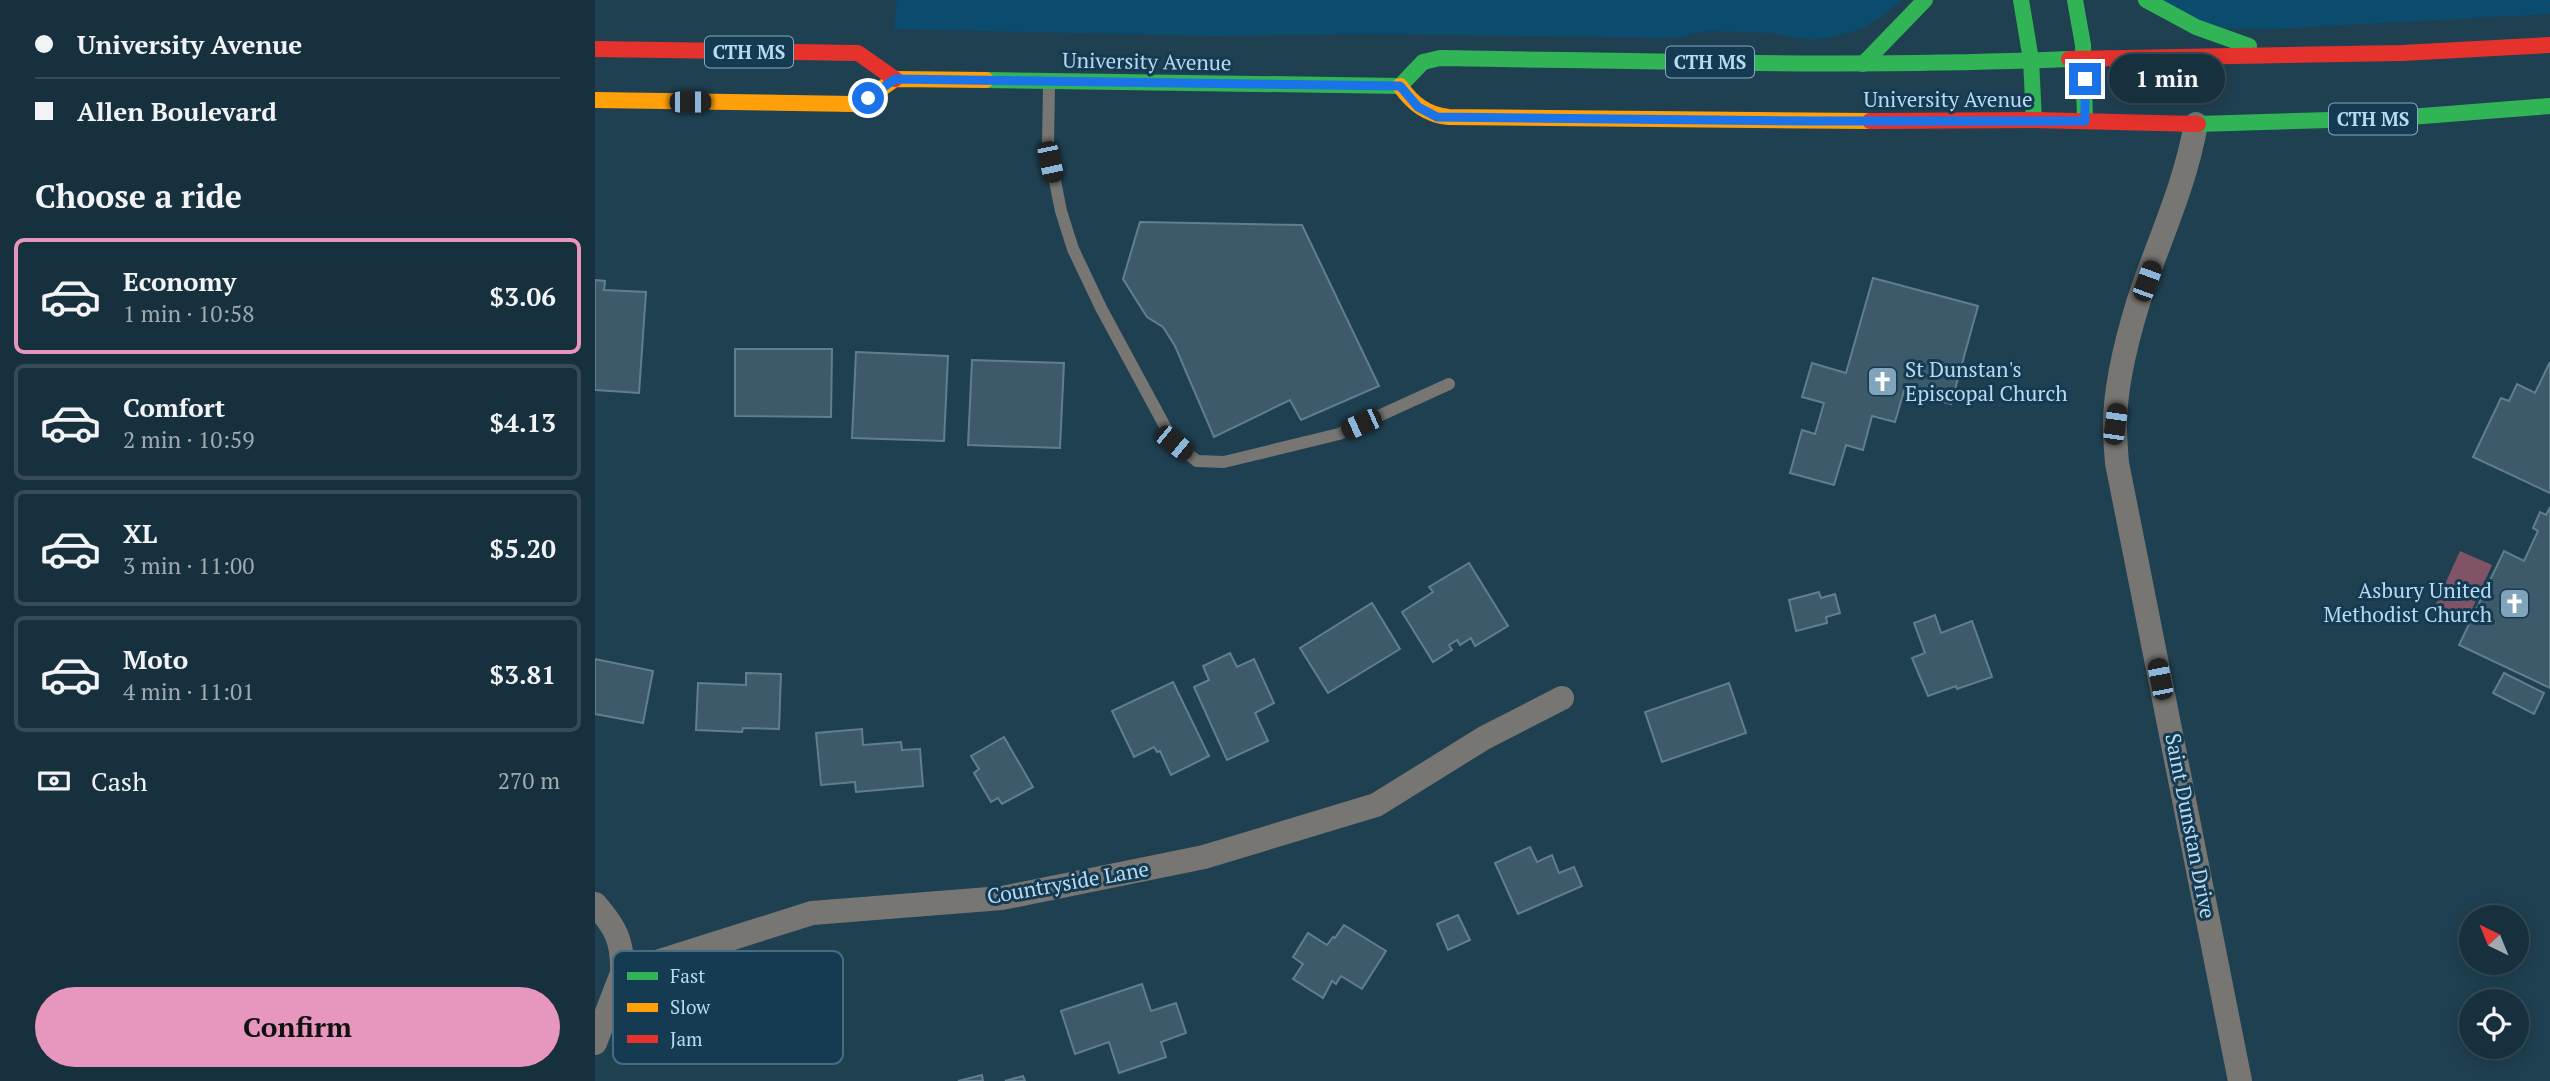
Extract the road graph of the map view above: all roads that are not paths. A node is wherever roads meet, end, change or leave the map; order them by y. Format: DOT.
graph roads {
  1 [pos="1925,0"];
  2 [pos="2021,0"];
  3 [pos="2075,0"];
  4 [pos="2146,0"];
  5 [pos="2550,45"];
  6 [pos="595,49"];
  7 [pos="2285,55"];
  8 [pos="2086,58"];
  9 [pos="2031,60"];
  10 [pos="1863,64"];
  11 [pos="895,79"];
  12 [pos="1049,81"];
  13 [pos="1400,86"];
  14 [pos="595,100"];
  15 [pos="2550,106"];
  16 [pos="2034,120"];
  17 [pos="2085,121"];
  18 [pos="2196,124"];
  19 [pos="1449,384"];
  20 [pos="1562,698"];
  21 [pos="595,904"];
  22 [pos="622,951"];
  23 [pos="692,951"];
  24 [pos="613,996"];
  25 [pos="595,1043"];
  26 [pos="2240,1081"];
  1 -- 10 [label="main road"];
  2 -- 9 [label="main road"];
  3 -- 8 [label="main road"];
  4 -- 7 [label="main road"];
  5 -- 7 [label="main road, University Avenue / CTH MS"];
  6 -- 11 [label="main road, CTH MS"];
  7 -- 8 [label="main road, University Avenue / CTH MS"];
  8 -- 9 [label="main road, University Avenue / CTH MS"];
  8 -- 17 [label="main road"];
  9 -- 10 [label="main road, University Avenue / CTH MS"];
  9 -- 16 [label="main road"];
  10 -- 13 [label="main road, University Avenue / CTH MS"];
  11 -- 12 [label="main road, University Avenue"];
  11 -- 14 [label="main road"];
  12 -- 13 [label="main road, University Avenue"];
  12 -- 19 [label="lane"];
  13 -- 16 [label="main road, University Avenue / CTH MS"];
  15 -- 18 [label="main road, University Avenue / CTH MS"];
  16 -- 17 [label="main road, University Avenue / CTH MS"];
  17 -- 18 [label="main road, University Avenue / CTH MS"];
  18 -- 26 [label="street, Saint Dunstan Drive"];
  20 -- 23 [label="street, Countryside Lane"];
  21 -- 22 [label="street"];
  24 -- 25 [label="street"];
}
